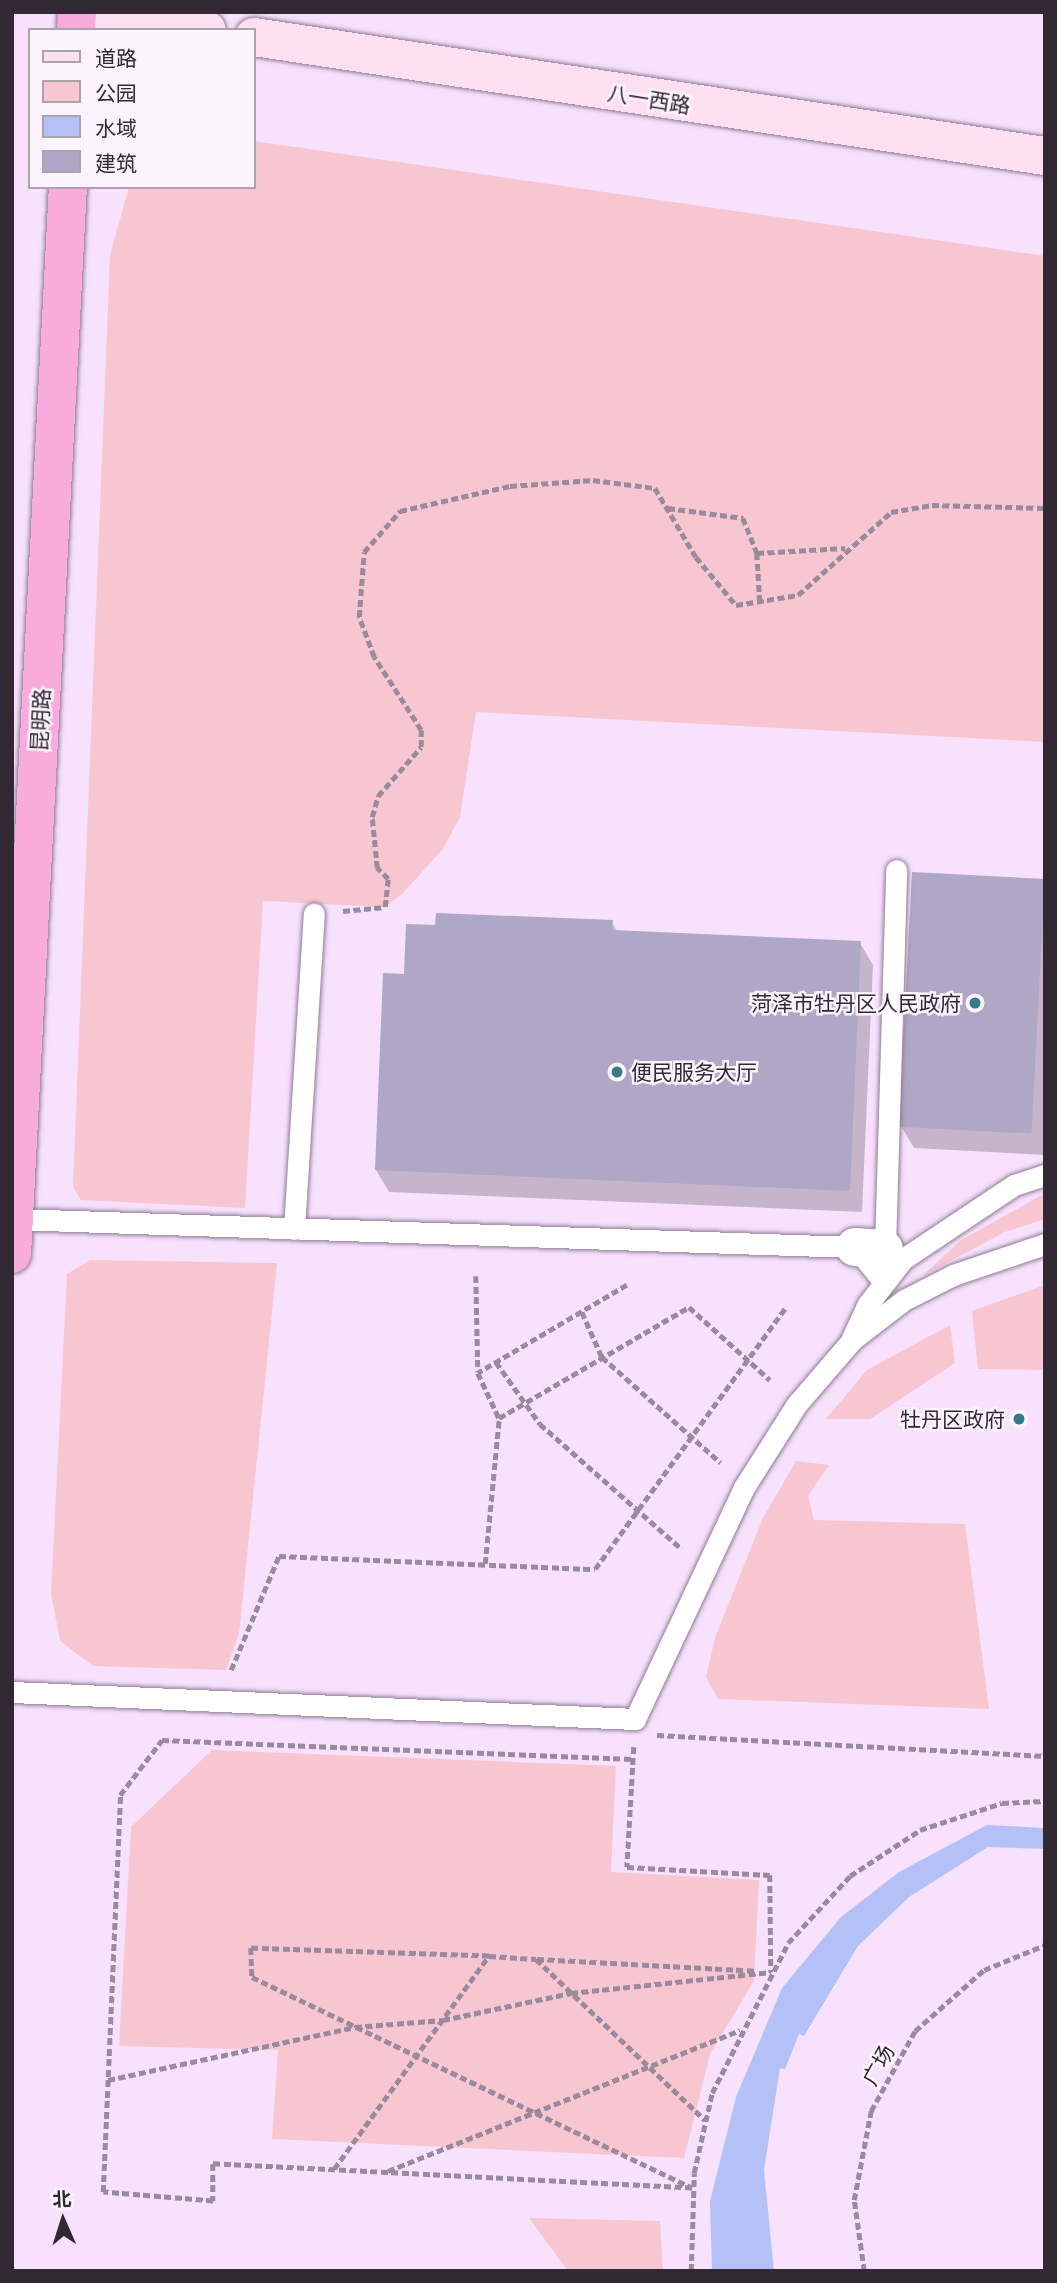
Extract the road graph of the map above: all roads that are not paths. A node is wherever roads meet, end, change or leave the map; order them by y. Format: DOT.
graph roads {
  1 [pos="96,12"];
  2 [pos="195,28"];
  3 [pos="256,37"];
  4 [pos="1045,156"];
  5 [pos="68,189"];
  6 [pos="895,870"];
  7 [pos="314,914"];
  8 [pos="1045,1175"];
  9 [pos="294,1229"];
  10 [pos="13,1236"];
  11 [pos="1045,1244"];
  12 [pos="874,1260"];
  13 [pos="852,1340"];
  14 [pos="12,1692"];
  1 -- 2 [label="main road"];
  3 -- 4 [label="main road, 八一西路"];
  5 -- 10 [label="highway, 昆明路"];
  6 -- 12 [label="lane"];
  7 -- 9 [label="lane"];
  8 -- 12 [label="lane"];
  9 -- 10 [label="lane"];
  9 -- 12 [label="lane"];
  11 -- 13 [label="lane"];
  12 -- 13 [label="lane"];
  13 -- 14 [label="lane"];
}
